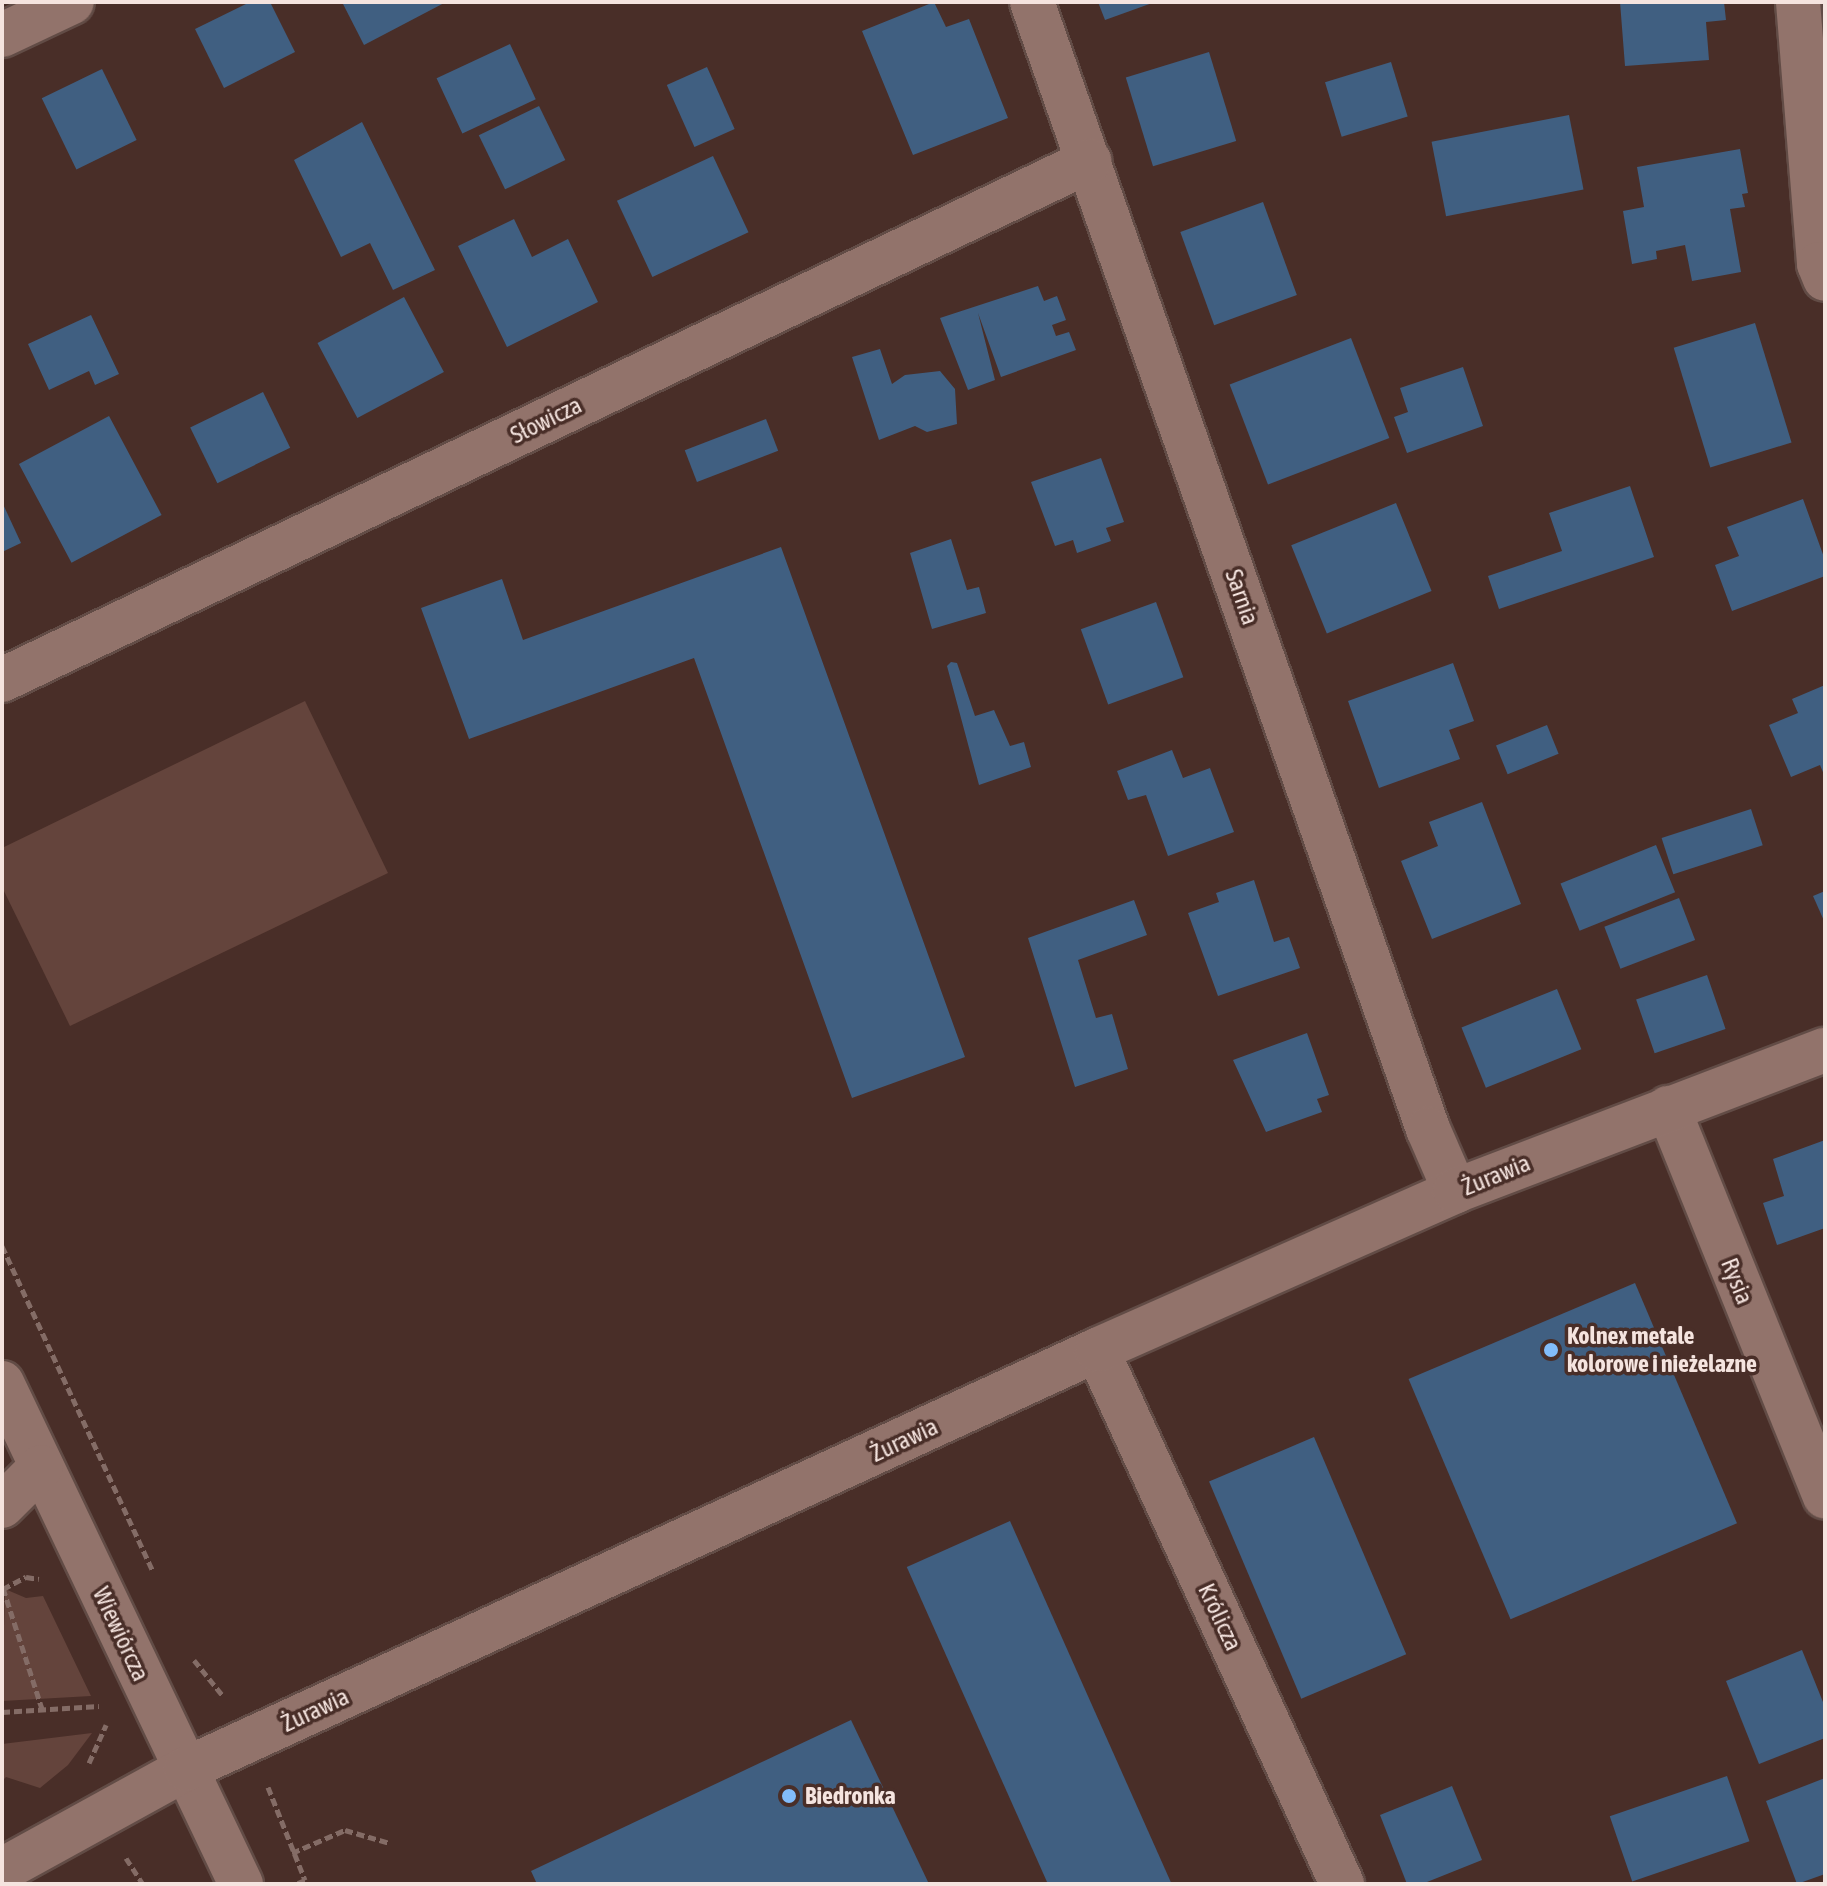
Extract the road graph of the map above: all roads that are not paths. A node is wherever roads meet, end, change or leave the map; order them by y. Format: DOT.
graph roads {
  1 [pos="1032,2"];
  2 [pos="1798,2"];
  3 [pos="53,6"];
  4 [pos="2,35"];
  5 [pos="1089,161"];
  6 [pos="1825,279"];
  7 [pos="2,680"];
  8 [pos="1825,1050"];
  9 [pos="1668,1108"];
  10 [pos="1455,1191"];
  11 [pos="1097,1350"];
  12 [pos="2,1383"];
  13 [pos="41,1467"];
  14 [pos="1825,1497"];
  15 [pos="2,1506"];
  16 [pos="186,1769"];
  17 [pos="2,1870"];
  18 [pos="241,1884"];
  19 [pos="1342,1884"];
  1 -- 5 [label="street, Sarnia"];
  2 -- 6 [label="street"];
  3 -- 4 [label="street"];
  5 -- 7 [label="street, Słowicza"];
  5 -- 10 [label="street, Sarnia"];
  8 -- 9 [label="street, Żurawia"];
  9 -- 10 [label="street, Żurawia"];
  9 -- 14 [label="street, Rysia"];
  10 -- 11 [label="street, Żurawia"];
  11 -- 16 [label="street, Żurawia"];
  11 -- 19 [label="street, Królicza"];
  12 -- 13 [label="street, Wiewiórcza"];
  13 -- 15 [label="street"];
  13 -- 16 [label="street, Wiewiórcza"];
  16 -- 17 [label="street, Żurawia"];
  16 -- 18 [label="street, Wiewiórcza"];
}
